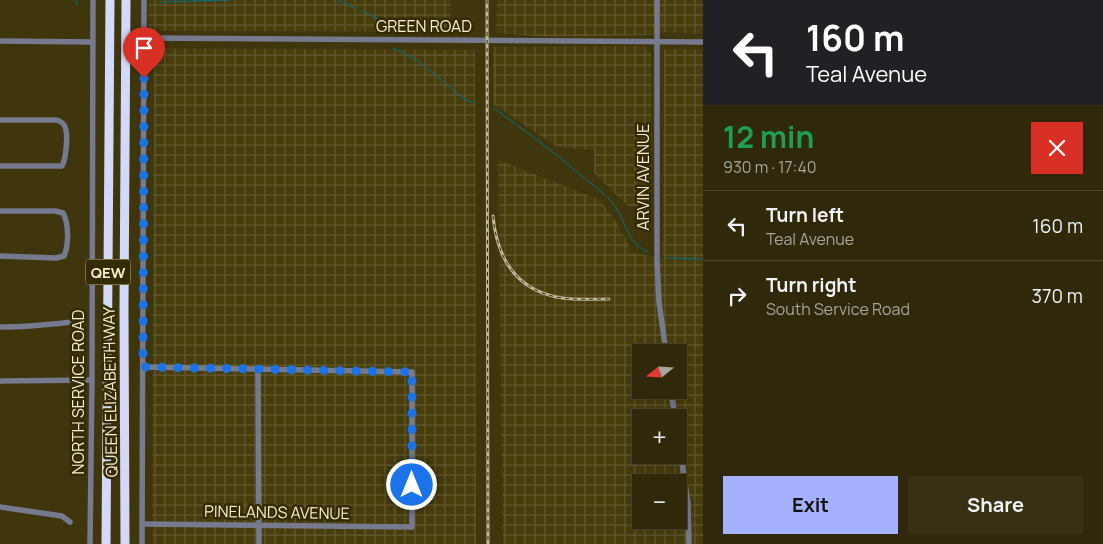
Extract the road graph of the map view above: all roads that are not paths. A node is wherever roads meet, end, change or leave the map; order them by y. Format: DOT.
graph roads {
  1 [pos="92,0"];
  2 [pos="110,0"];
  3 [pos="126,0"];
  4 [pos="144,0"];
  5 [pos="657,0"];
  6 [pos="144,38"];
  7 [pos="0,41"];
  8 [pos="657,41"];
  9 [pos="92,42"];
  10 [pos="703,42"];
  11 [pos="0,120"];
  12 [pos="0,166"];
  13 [pos="0,211"];
  14 [pos="0,256"];
  15 [pos="74,322"];
  16 [pos="0,326"];
  17 [pos="665,344"];
  18 [pos="143,367"];
  19 [pos="258,369"];
  20 [pos="92,380"];
  21 [pos="0,381"];
  22 [pos="682,464"];
  23 [pos="0,507"];
  24 [pos="70,522"];
  25 [pos="142,524"];
  26 [pos="259,524"];
  27 [pos="90,544"];
  28 [pos="106,544"];
  29 [pos="125,544"];
  30 [pos="142,544"];
  31 [pos="259,544"];
  32 [pos="689,544"];
  1 -- 9 [label="street, NORTH SERVICE ROAD"];
  2 -- 28 [label="highway, QUEEN ELIZABETH WAY / QEW"];
  3 -- 29 [label="highway, QUEEN ELIZABETH WAY / QEW"];
  4 -- 6 [label="street"];
  5 -- 8 [label="street, ARVIN AVENUE"];
  6 -- 8 [label="street, GREEN ROAD"];
  6 -- 18 [label="street"];
  7 -- 9 [label="street"];
  8 -- 10 [label="street, GREEN ROAD"];
  8 -- 17 [label="street, ARVIN AVENUE"];
  9 -- 20 [label="street, NORTH SERVICE ROAD"];
  11 -- 12 [label="street"];
  13 -- 14 [label="street"];
  15 -- 16 [label="street"];
  18 -- 19 [label="street"];
  18 -- 25 [label="street"];
  19 -- 26 [label="street"];
  19 -- 26 [label="street, PINELANDS AVENUE"];
  20 -- 21 [label="street"];
  20 -- 27 [label="street, NORTH SERVICE ROAD"];
  22 -- 32 [label="street"];
  23 -- 24 [label="street"];
  25 -- 26 [label="street, PINELANDS AVENUE"];
  25 -- 30 [label="street"];
  26 -- 31 [label="street"];
}
